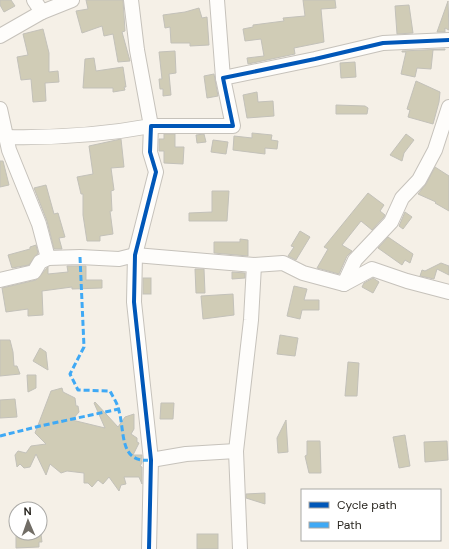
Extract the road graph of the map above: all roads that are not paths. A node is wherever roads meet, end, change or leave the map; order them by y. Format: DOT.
graph roads {
  1 [pos="34,0"];
  2 [pos="72,0"];
  3 [pos="131,0"];
  4 [pos="217,0"];
  5 [pos="42,12"];
  6 [pos="0,36"];
  7 [pos="449,40"];
  8 [pos="224,78"];
  9 [pos="449,107"];
  10 [pos="0,110"];
  11 [pos="151,126"];
  12 [pos="6,137"];
  13 [pos="135,256"];
  14 [pos="48,258"];
  15 [pos="254,265"];
  16 [pos="0,280"];
  17 [pos="344,284"];
  18 [pos="449,292"];
  19 [pos="236,451"];
  20 [pos="151,460"];
  21 [pos="149,549"];
  22 [pos="240,549"];
  1 -- 5 [label="street"];
  2 -- 5 [label="street"];
  3 -- 11 [label="street"];
  4 -- 8 [label="street"];
  5 -- 6 [label="street"];
  7 -- 8 [label="street"];
  8 -- 11 [label="street"];
  9 -- 17 [label="street"];
  10 -- 12 [label="street"];
  11 -- 12 [label="street"];
  11 -- 13 [label="street"];
  12 -- 14 [label="street"];
  13 -- 14 [label="street"];
  13 -- 15 [label="street"];
  13 -- 20 [label="street"];
  14 -- 16 [label="street"];
  15 -- 17 [label="street"];
  15 -- 19 [label="street"];
  17 -- 18 [label="street"];
  19 -- 20 [label="street"];
  19 -- 22 [label="street"];
  20 -- 21 [label="street"];
}
